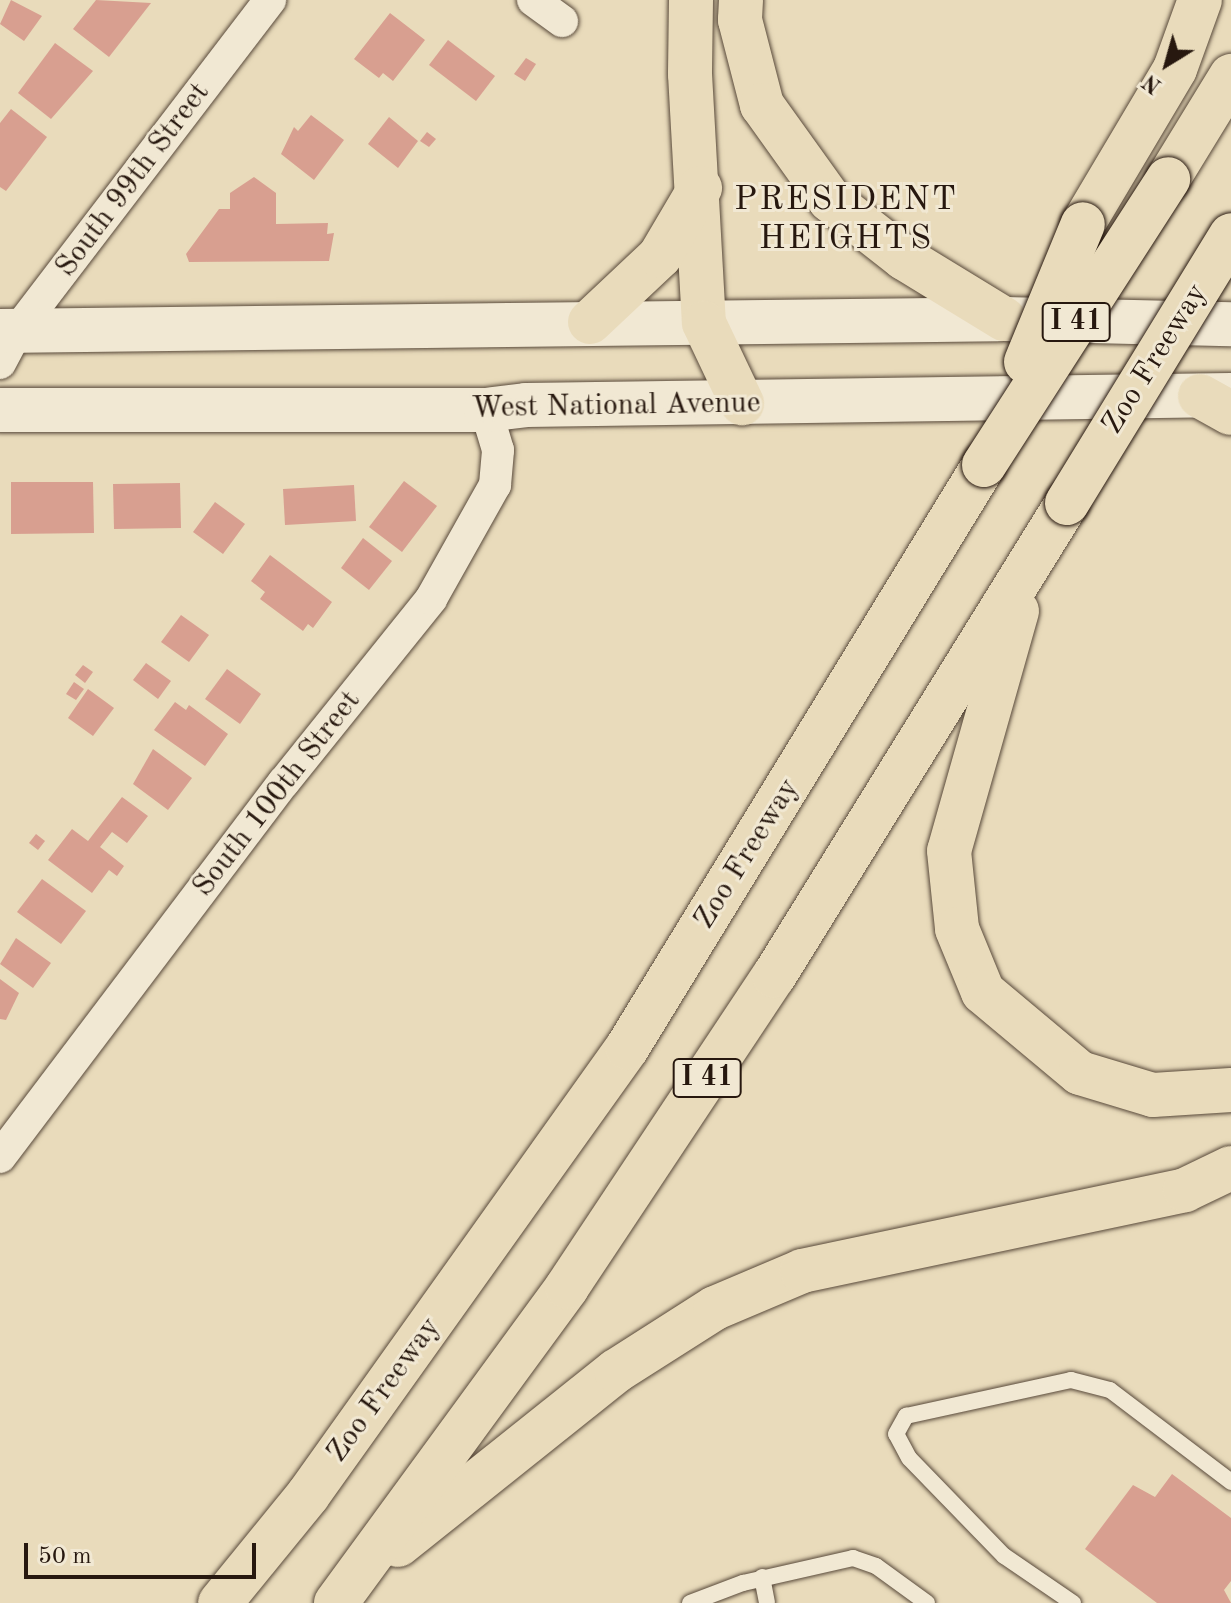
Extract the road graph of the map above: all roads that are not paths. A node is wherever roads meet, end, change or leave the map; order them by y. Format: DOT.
graph roads {
  1 [pos="270,0"];
  2 [pos="533,0"];
  3 [pos="691,0"];
  4 [pos="741,0"];
  5 [pos="1200,0"];
  6 [pos="562,21"];
  7 [pos="1231,76"];
  8 [pos="700,188"];
  9 [pos="1231,235"];
  10 [pos="1004,319"];
  11 [pos="590,322"];
  12 [pos="704,323"];
  13 [pos="1231,324"];
  14 [pos="6,342"];
  15 [pos="1221,401"];
  16 [pos="742,403"];
  17 [pos="0,410"];
  18 [pos="486,410"];
  19 [pos="974,484"];
  20 [pos="1032,560"];
  21 [pos="1231,1090"];
  22 [pos="0,1157"];
  23 [pos="1231,1168"];
  24 [pos="1231,1482"];
  25 [pos="762,1577"];
  26 [pos="346,1591"];
  27 [pos="220,1603"];
  28 [pos="690,1603"];
  29 [pos="767,1603"];
  30 [pos="927,1603"];
  31 [pos="1073,1603"];
  1 -- 14 [label="street, South 99th Street"];
  2 -- 6 [label="street"];
  3 -- 8 [label="highway"];
  4 -- 10 [label="highway"];
  5 -- 19 [label="highway, bridge"];
  7 -- 19 [label="highway, Zoo Freeway / I 41, bridge"];
  8 -- 11 [label="highway"];
  8 -- 12 [label="highway"];
  9 -- 20 [label="highway, Zoo Freeway / I 41, bridge"];
  10 -- 12 [label="main road"];
  10 -- 13 [label="main road"];
  11 -- 12 [label="main road"];
  11 -- 14 [label="main road"];
  12 -- 16 [label="highway"];
  15 -- 16 [label="main road, West National Avenue"];
  16 -- 18 [label="main road, West National Avenue"];
  17 -- 18 [label="main road, West National Avenue"];
  18 -- 22 [label="street, South 100th Street"];
  19 -- 27 [label="highway, Zoo Freeway / I 41"];
  20 -- 21 [label="highway"];
  20 -- 26 [label="highway, Zoo Freeway / I 41"];
  23 -- 26 [label="highway"];
  24 -- 31 [label="lane"];
  25 -- 28 [label="lane"];
  25 -- 29 [label="lane"];
  25 -- 30 [label="lane"];
}
